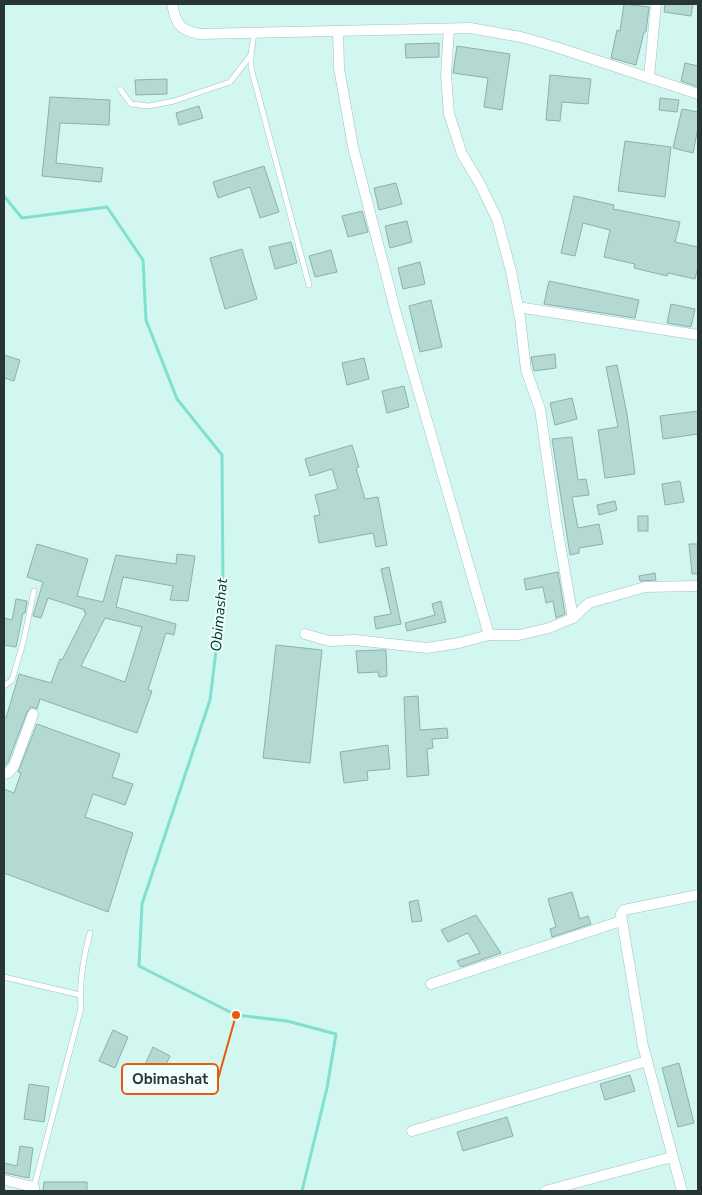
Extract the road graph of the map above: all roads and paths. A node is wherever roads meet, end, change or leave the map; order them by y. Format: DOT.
graph roads {
  1 [pos="172,4"];
  2 [pos="656,4"];
  3 [pos="449,29"];
  4 [pos="338,31"];
  5 [pos="254,33"];
  6 [pos="251,55"];
  7 [pos="649,77"];
  8 [pos="120,88"];
  9 [pos="698,94"];
  10 [pos="309,285"];
  11 [pos="524,308"];
  12 [pos="698,335"];
  13 [pos="698,586"];
  14 [pos="34,591"];
  15 [pos="573,618"];
  16 [pos="305,634"];
  17 [pos="489,635"];
  18 [pos="4,686"];
  19 [pos="33,714"];
  20 [pos="4,774"];
  21 [pos="698,896"];
  22 [pos="621,922"];
  23 [pos="90,933"];
  24 [pos="4,978"];
  25 [pos="431,984"];
  26 [pos="80,995"];
  27 [pos="647,1061"];
  28 [pos="412,1131"];
  29 [pos="672,1157"];
  30 [pos="4,1180"];
  31 [pos="34,1189"];
  32 [pos="545,1191"];
  33 [pos="682,1191"];
  1 -- 5 [label="street"];
  2 -- 7 [label="street"];
  3 -- 4 [label="street"];
  3 -- 7 [label="street"];
  3 -- 15 [label="street"];
  4 -- 5 [label="street"];
  4 -- 17 [label="street"];
  5 -- 6 [label="lane"];
  6 -- 8 [label="lane"];
  6 -- 10 [label="lane"];
  7 -- 9 [label="street"];
  11 -- 12 [label="street"];
  13 -- 15 [label="street"];
  14 -- 18 [label="lane"];
  15 -- 17 [label="street"];
  16 -- 17 [label="street"];
  19 -- 20 [label="street"];
  21 -- 22 [label="street"];
  22 -- 25 [label="street"];
  22 -- 27 [label="street"];
  23 -- 26 [label="lane"];
  24 -- 26 [label="lane"];
  26 -- 31 [label="lane"];
  27 -- 28 [label="street"];
  27 -- 29 [label="street"];
  29 -- 32 [label="street"];
  29 -- 33 [label="street"];
  30 -- 31 [label="street"];
}
